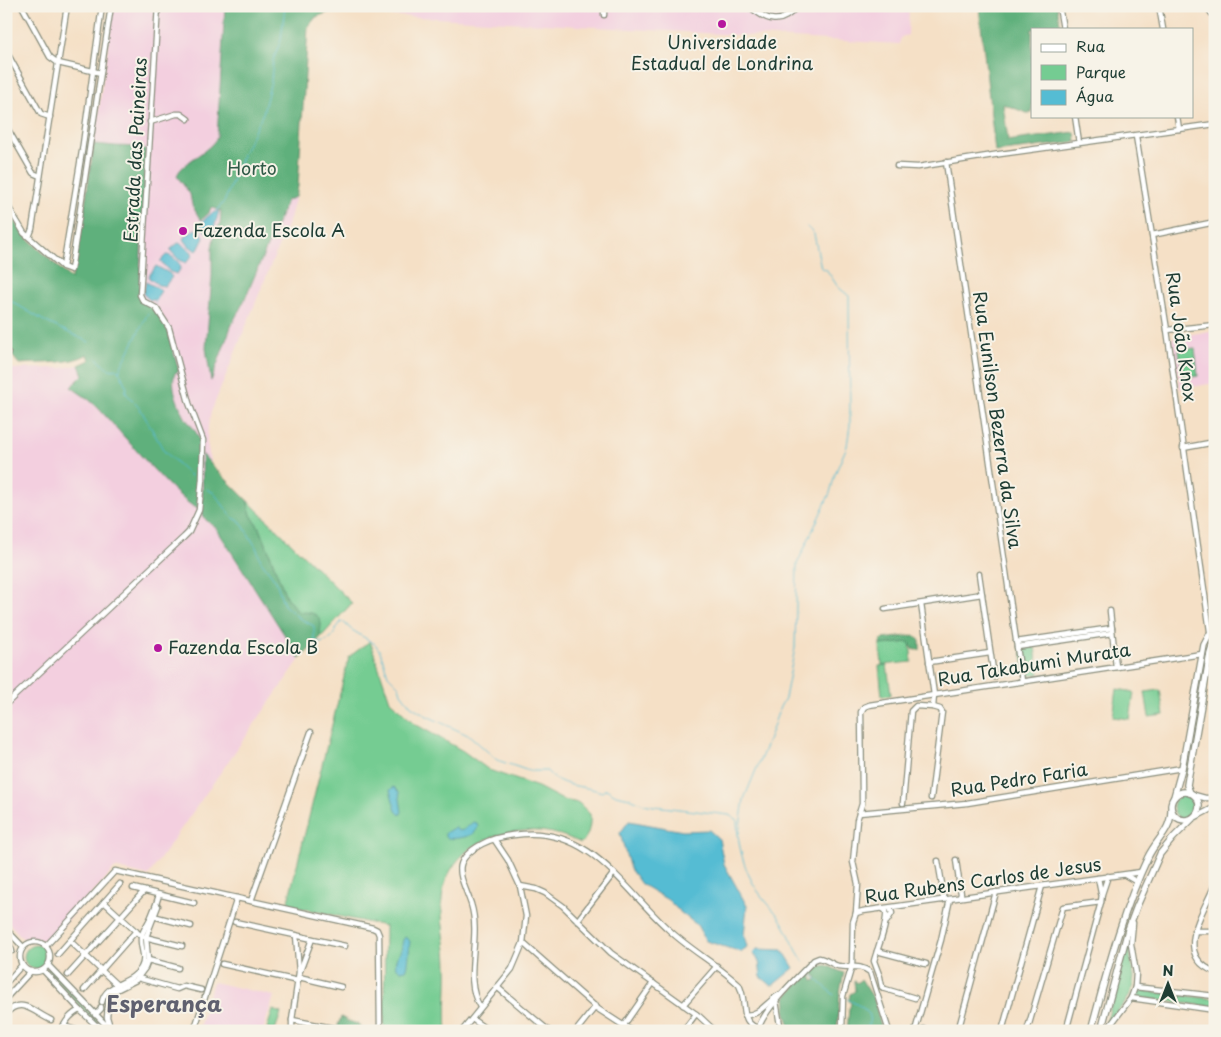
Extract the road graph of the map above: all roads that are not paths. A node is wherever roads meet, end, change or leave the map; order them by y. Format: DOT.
graph roads {
  1 [pos="22,6"];
  2 [pos="102,6"];
  3 [pos="111,6"];
  4 [pos="158,6"];
  5 [pos="604,6"];
  6 [pos="749,6"];
  7 [pos="797,6"];
  8 [pos="1059,6"];
  9 [pos="1159,6"];
  10 [pos="1206,6"];
  11 [pos="66,7"];
  12 [pos="604,15"];
  13 [pos="1215,18"];
  14 [pos="1063,28"];
  15 [pos="1163,28"];
  16 [pos="6,50"];
  17 [pos="58,63"];
  18 [pos="92,71"];
  19 [pos="101,73"];
  20 [pos="50,117"];
  21 [pos="1075,118"];
  22 [pos="1177,118"];
  23 [pos="188,119"];
  24 [pos="150,122"];
  25 [pos="1215,124"];
  26 [pos="6,126"];
  27 [pos="1179,129"];
  28 [pos="1136,136"];
  29 [pos="1079,143"];
  30 [pos="946,162"];
  31 [pos="897,166"];
  32 [pos="40,176"];
  33 [pos="6,203"];
  34 [pos="1215,222"];
  35 [pos="1152,235"];
  36 [pos="29,238"];
  37 [pos="63,267"];
  38 [pos="1215,325"];
  39 [pos="1167,330"];
  40 [pos="6,350"];
  41 [pos="6,358"];
  42 [pos="1215,442"];
  43 [pos="1183,448"];
  44 [pos="979,574"];
  45 [pos="982,594"];
  46 [pos="922,604"];
  47 [pos="885,609"];
  48 [pos="1110,611"];
  49 [pos="1215,624"];
  50 [pos="1112,631"];
  51 [pos="1210,631"];
  52 [pos="1215,638"];
  53 [pos="1016,644"];
  54 [pos="990,653"];
  55 [pos="1202,654"];
  56 [pos="929,662"];
  57 [pos="1116,667"];
  58 [pos="994,677"];
  59 [pos="932,680"];
  60 [pos="1022,681"];
  61 [pos="933,687"];
  62 [pos="944,693"];
  63 [pos="933,696"];
  64 [pos="6,704"];
  65 [pos="933,707"];
  66 [pos="311,732"];
  67 [pos="1182,768"];
  68 [pos="1192,794"];
  69 [pos="1174,797"];
  70 [pos="931,798"];
  71 [pos="1215,798"];
  72 [pos="903,802"];
  73 [pos="1215,807"];
  74 [pos="1171,810"];
  75 [pos="859,813"];
  76 [pos="1193,819"];
  77 [pos="494,839"];
  78 [pos="956,860"];
  79 [pos="938,861"];
  80 [pos="614,872"];
  81 [pos="1141,872"];
  82 [pos="1123,874"];
  83 [pos="1108,876"];
  84 [pos="1098,878"];
  85 [pos="1137,882"];
  86 [pos="120,884"];
  87 [pos="1215,884"];
  88 [pos="520,886"];
  89 [pos="1042,886"];
  90 [pos="132,888"];
  91 [pos="1214,890"];
  92 [pos="144,891"];
  93 [pos="1143,891"];
  94 [pos="996,892"];
  95 [pos="1102,894"];
  96 [pos="160,895"];
  97 [pos="960,897"];
  98 [pos="237,898"];
  99 [pos="950,899"];
  100 [pos="942,900"];
  101 [pos="251,901"];
  102 [pos="104,902"];
  103 [pos="1101,902"];
  104 [pos="194,903"];
  105 [pos="890,908"];
  106 [pos="883,909"];
  107 [pos="856,913"];
  108 [pos="1133,915"];
  109 [pos="153,916"];
  110 [pos="120,917"];
  111 [pos="577,921"];
  112 [pos="235,922"];
  113 [pos="884,924"];
  114 [pos="191,926"];
  115 [pos="6,929"];
  116 [pos="136,931"];
  117 [pos="1194,931"];
  118 [pos="1215,931"];
  119 [pos="296,935"];
  120 [pos="144,936"];
  121 [pos="312,939"];
  122 [pos="7,941"];
  123 [pos="70,941"];
  124 [pos="523,943"];
  125 [pos="46,946"];
  126 [pos="182,946"];
  127 [pos="345,946"];
  128 [pos="23,947"];
  129 [pos="12,951"];
  130 [pos="877,951"];
  131 [pos="58,954"];
  132 [pos="86,955"];
  133 [pos="148,960"];
  134 [pos="222,964"];
  135 [pos="926,964"];
  136 [pos="22,965"];
  137 [pos="48,965"];
  138 [pos="717,966"];
  139 [pos="852,966"];
  140 [pos="178,968"];
  141 [pos="43,970"];
  142 [pos="102,970"];
  143 [pos="30,971"];
  144 [pos="1215,972"];
  145 [pos="68,975"];
  146 [pos="299,977"];
  147 [pos="138,978"];
  148 [pos="6,983"];
  149 [pos="653,983"];
  150 [pos="118,986"];
  151 [pos="341,987"];
  152 [pos="497,987"];
  153 [pos="1136,987"];
  154 [pos="84,990"];
  155 [pos="201,990"];
  156 [pos="1215,996"];
  157 [pos="6,998"];
  158 [pos="915,998"];
  159 [pos="1132,998"];
  160 [pos="775,1000"];
  161 [pos="683,1005"];
  162 [pos="596,1006"];
  163 [pos="480,1007"];
  164 [pos="80,1010"];
  165 [pos="1215,1010"];
  166 [pos="6,1014"];
  167 [pos="696,1014"];
  168 [pos="95,1015"];
  169 [pos="745,1015"];
  170 [pos="472,1018"];
  171 [pos="51,1020"];
  172 [pos="292,1020"];
  173 [pos="624,1025"];
  174 [pos="96,1026"];
  175 [pos="63,1028"];
  176 [pos="333,1028"];
  177 [pos="758,1029"];
  178 [pos="112,1030"];
  179 [pos="79,1031"];
  180 [pos="88,1031"];
  181 [pos="102,1031"];
  182 [pos="194,1031"];
  183 [pos="292,1031"];
  184 [pos="380,1031"];
  185 [pos="462,1031"];
  186 [pos="489,1031"];
  187 [pos="549,1031"];
  188 [pos="576,1031"];
  189 [pos="632,1031"];
  190 [pos="683,1031"];
  191 [pos="715,1031"];
  192 [pos="764,1031"];
  193 [pos="781,1031"];
  194 [pos="842,1031"];
  195 [pos="889,1031"];
  196 [pos="915,1031"];
  197 [pos="958,1031"];
  198 [pos="1002,1031"];
  199 [pos="1027,1031"];
  200 [pos="1066,1031"];
  201 [pos="1091,1031"];
  202 [pos="1101,1031"];
  203 [pos="1106,1031"];
  1 -- 17 [label="street"];
  2 -- 18 [label="street"];
  3 -- 19 [label="street"];
  4 -- 24 [label="street, Estrada das Paineiras"];
  5 -- 12 [label="street"];
  6 -- 7 [label="street"];
  8 -- 14 [label="street"];
  9 -- 15 [label="street"];
  10 -- 13 [label="street"];
  11 -- 17 [label="street"];
  16 -- 20 [label="street"];
  17 -- 18 [label="street"];
  17 -- 20 [label="street"];
  18 -- 19 [label="street"];
  18 -- 37 [label="street"];
  19 -- 37 [label="street"];
  20 -- 32 [label="street"];
  21 -- 29 [label="street"];
  22 -- 27 [label="street"];
  23 -- 24 [label="street"];
  24 -- 64 [label="street, Estrada das Paineiras"];
  25 -- 27 [label="street"];
  26 -- 32 [label="street"];
  27 -- 28 [label="street"];
  28 -- 29 [label="street"];
  28 -- 35 [label="street, Rua João Knox"];
  29 -- 30 [label="street"];
  30 -- 31 [label="street"];
  30 -- 53 [label="street, Rua Eunilson Bezerra da Silva"];
  32 -- 36 [label="street"];
  33 -- 36 [label="street"];
  34 -- 35 [label="street"];
  35 -- 39 [label="street, Rua João Knox"];
  36 -- 37 [label="street"];
  38 -- 39 [label="street"];
  39 -- 43 [label="street, Rua João Knox"];
  40 -- 41 [label="street"];
  42 -- 43 [label="street"];
  43 -- 51 [label="street, Rua João Knox"];
  44 -- 45 [label="street"];
  45 -- 46 [label="street"];
  45 -- 54 [label="street"];
  46 -- 47 [label="street"];
  46 -- 56 [label="street"];
  48 -- 50 [label="street"];
  49 -- 51 [label="main road"];
  50 -- 53 [label="street"];
  50 -- 57 [label="street"];
  51 -- 55 [label="main road"];
  52 -- 68 [label="main road"];
  53 -- 60 [label="street, Rua Eunilson Bezerra da Silva"];
  54 -- 56 [label="street"];
  54 -- 58 [label="street"];
  55 -- 57 [label="street, Rua Takabumi Murata"];
  55 -- 67 [label="main road"];
  56 -- 59 [label="street"];
  57 -- 60 [label="street, Rua Takabumi Murata"];
  59 -- 61 [label="street"];
  59 -- 63 [label="street"];
  60 -- 62 [label="street, Rua Takabumi Murata"];
  61 -- 62 [label="street"];
  61 -- 63 [label="street"];
  62 -- 63 [label="street, Rua Takabumi Murata"];
  63 -- 65 [label="street"];
  63 -- 75 [label="street, Rua Takabumi Murata"];
  65 -- 70 [label="street"];
  65 -- 72 [label="street"];
  66 -- 101 [label="street"];
  67 -- 69 [label="main road"];
  67 -- 75 [label="street, Rua Pedro Faria"];
  68 -- 69 [label="main road"];
  68 -- 71 [label="street"];
  68 -- 76 [label="main road"];
  69 -- 74 [label="main road"];
  73 -- 76 [label="street"];
  74 -- 76 [label="main road"];
  74 -- 81 [label="main road"];
  75 -- 107 [label="street"];
  76 -- 93 [label="main road"];
  77 -- 80 [label="street"];
  77 -- 88 [label="street"];
  77 -- 163 [label="street"];
  78 -- 97 [label="street"];
  79 -- 100 [label="street"];
  80 -- 111 [label="street"];
  80 -- 138 [label="street"];
  81 -- 82 [label="street, Rua Rubens Carlos de Jesus"];
  81 -- 85 [label="main road"];
  81 -- 93 [label="main road"];
  82 -- 83 [label="street, Rua Rubens Carlos de Jesus"];
  82 -- 85 [label="street, Rua Rubens Carlos de Jesus"];
  83 -- 84 [label="street, Rua Rubens Carlos de Jesus"];
  83 -- 95 [label="street"];
  84 -- 89 [label="street, Rua Rubens Carlos de Jesus"];
  84 -- 95 [label="street"];
  85 -- 201 [label="main road"];
  86 -- 102 [label="street"];
  87 -- 91 [label="street"];
  88 -- 111 [label="street"];
  88 -- 124 [label="street"];
  89 -- 94 [label="street, Rua Rubens Carlos de Jesus"];
  89 -- 198 [label="street"];
  90 -- 92 [label="street"];
  91 -- 117 [label="street"];
  92 -- 96 [label="street"];
  92 -- 110 [label="street"];
  93 -- 108 [label="main road"];
  94 -- 97 [label="street, Rua Rubens Carlos de Jesus"];
  94 -- 197 [label="street"];
  95 -- 103 [label="street"];
  96 -- 104 [label="street"];
  96 -- 109 [label="street"];
  97 -- 99 [label="street, Rua Rubens Carlos de Jesus"];
  98 -- 101 [label="street"];
  98 -- 125 [label="street"];
  98 -- 182 [label="street"];
  99 -- 100 [label="street, Rua Rubens Carlos de Jesus"];
  99 -- 196 [label="street"];
  100 -- 105 [label="street, Rua Rubens Carlos de Jesus"];
  101 -- 184 [label="street"];
  102 -- 110 [label="street"];
  102 -- 123 [label="street"];
  103 -- 199 [label="street"];
  103 -- 200 [label="street"];
  105 -- 106 [label="street, Rua Rubens Carlos de Jesus"];
  105 -- 113 [label="street"];
  106 -- 107 [label="street, Rua Rubens Carlos de Jesus"];
  106 -- 113 [label="street"];
  107 -- 139 [label="street, Rua Rubens Carlos de Jesus"];
  108 -- 153 [label="street"];
  108 -- 202 [label="main road"];
  109 -- 114 [label="street"];
  109 -- 120 [label="street"];
  110 -- 116 [label="street"];
  110 -- 132 [label="street"];
  111 -- 149 [label="street"];
  112 -- 119 [label="street"];
  113 -- 130 [label="street"];
  115 -- 128 [label="street"];
  116 -- 120 [label="street"];
  116 -- 142 [label="street"];
  117 -- 118 [label="street"];
  117 -- 144 [label="street"];
  119 -- 121 [label="street"];
  119 -- 146 [label="street"];
  120 -- 126 [label="street"];
  120 -- 133 [label="street"];
  120 -- 150 [label="street"];
  121 -- 127 [label="street"];
  121 -- 146 [label="street"];
  122 -- 129 [label="street"];
  123 -- 131 [label="street"];
  123 -- 132 [label="street"];
  124 -- 152 [label="street"];
  124 -- 162 [label="street"];
  125 -- 128 [label="street"];
  125 -- 137 [label="street"];
  128 -- 136 [label="street"];
  130 -- 135 [label="street"];
  130 -- 158 [label="street"];
  132 -- 142 [label="street"];
  132 -- 145 [label="street"];
  133 -- 140 [label="street"];
  133 -- 147 [label="street"];
  134 -- 146 [label="street"];
  136 -- 143 [label="street"];
  136 -- 148 [label="street"];
  137 -- 141 [label="street"];
  137 -- 168 [label="street"];
  138 -- 161 [label="street"];
  138 -- 169 [label="street"];
  139 -- 160 [label="street"];
  139 -- 194 [label="street, Rua Rubens Carlos de Jesus"];
  139 -- 195 [label="street"];
  141 -- 143 [label="street"];
  141 -- 164 [label="street"];
  142 -- 150 [label="street"];
  142 -- 154 [label="street"];
  143 -- 157 [label="street"];
  146 -- 151 [label="street"];
  146 -- 172 [label="street"];
  147 -- 150 [label="street"];
  147 -- 155 [label="street"];
  149 -- 161 [label="street"];
  149 -- 173 [label="street"];
  150 -- 168 [label="street"];
  150 -- 178 [label="street"];
  152 -- 163 [label="street"];
  152 -- 187 [label="street"];
  153 -- 156 [label="street"];
  153 -- 159 [label="street"];
  159 -- 165 [label="street"];
  159 -- 203 [label="street"];
  160 -- 169 [label="street"];
  160 -- 177 [label="street"];
  160 -- 193 [label="street"];
  161 -- 167 [label="street"];
  162 -- 173 [label="street"];
  162 -- 188 [label="street"];
  163 -- 170 [label="street"];
  164 -- 174 [label="street"];
  164 -- 175 [label="street"];
  166 -- 171 [label="street"];
  167 -- 190 [label="street"];
  167 -- 191 [label="street"];
  168 -- 178 [label="street"];
  169 -- 177 [label="street"];
  170 -- 185 [label="street"];
  170 -- 186 [label="street"];
  172 -- 176 [label="street"];
  172 -- 183 [label="street"];
  173 -- 189 [label="street"];
  174 -- 178 [label="street"];
  174 -- 180 [label="street"];
  174 -- 181 [label="street"];
  175 -- 179 [label="street"];
  177 -- 192 [label="street"];
}
